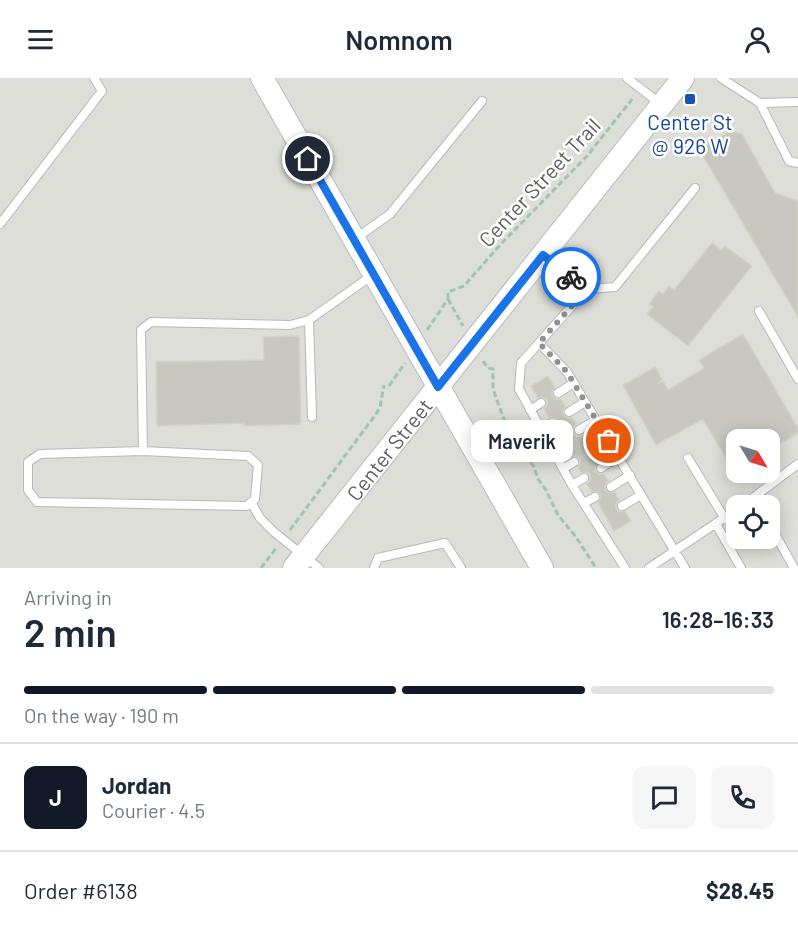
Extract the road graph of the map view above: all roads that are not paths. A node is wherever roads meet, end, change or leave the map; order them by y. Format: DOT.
graph roads {
  1 [pos="94,78"];
  2 [pos="262,78"];
  3 [pos="627,78"];
  4 [pos="683,78"];
  5 [pos="721,78"];
  6 [pos="482,101"];
  7 [pos="798,102"];
  8 [pos="760,103"];
  9 [pos="662,105"];
  10 [pos="798,163"];
  11 [pos="695,188"];
  12 [pos="0,224"];
  13 [pos="355,239"];
  14 [pos="543,255"];
  15 [pos="374,274"];
  16 [pos="587,289"];
  17 [pos="759,311"];
  18 [pos="309,320"];
  19 [pos="539,343"];
  20 [pos="798,378"];
  21 [pos="574,383"];
  22 [pos="438,387"];
  23 [pos="558,393"];
  24 [pos="585,402"];
  25 [pos="541,403"];
  26 [pos="530,410"];
  27 [pos="569,412"];
  28 [pos="312,417"];
  29 [pos="596,420"];
  30 [pos="552,423"];
  31 [pos="541,429"];
  32 [pos="579,430"];
  33 [pos="562,441"];
  34 [pos="609,441"];
  35 [pos="551,447"];
  36 [pos="143,451"];
  37 [pos="591,452"];
  38 [pos="618,457"];
  39 [pos="688,458"];
  40 [pos="574,462"];
  41 [pos="798,464"];
  42 [pos="563,468"];
  43 [pos="600,468"];
  44 [pos="630,475"];
  45 [pos="584,478"];
  46 [pos="572,485"];
  47 [pos="611,486"];
  48 [pos="641,495"];
  49 [pos="757,495"];
  50 [pos="595,497"];
  51 [pos="251,502"];
  52 [pos="584,503"];
  53 [pos="622,506"];
  54 [pos="605,516"];
  55 [pos="724,519"];
  56 [pos="596,522"];
  57 [pos="716,524"];
  58 [pos="780,543"];
  59 [pos="676,551"];
  60 [pos="306,564"];
  61 [pos="374,568"];
  62 [pos="461,568"];
  63 [pos="542,568"];
  64 [pos="625,568"];
  65 [pos="649,568"];
  66 [pos="685,568"];
  67 [pos="741,568"];
  68 [pos="794,568"];
  1 -- 12 [label="lane"];
  2 -- 13 [label="main road"];
  3 -- 9 [label="lane"];
  4 -- 9 [label="main road, Center Street"];
  5 -- 8 [label="lane"];
  6 -- 13 [label="lane"];
  7 -- 8 [label="lane"];
  8 -- 10 [label="lane"];
  9 -- 14 [label="main road, Center Street"];
  11 -- 16 [label="lane"];
  13 -- 15 [label="main road"];
  14 -- 16 [label="lane"];
  14 -- 22 [label="main road, Center Street"];
  15 -- 18 [label="lane"];
  15 -- 22 [label="main road"];
  16 -- 19 [label="lane"];
  17 -- 20 [label="lane"];
  18 -- 28 [label="lane"];
  18 -- 36 [label="lane"];
  19 -- 21 [label="lane"];
  19 -- 26 [label="lane"];
  21 -- 23 [label="lane"];
  21 -- 24 [label="lane"];
  22 -- 60 [label="main road, Center Street"];
  22 -- 63 [label="main road"];
  24 -- 27 [label="lane"];
  24 -- 29 [label="lane"];
  25 -- 26 [label="lane"];
  26 -- 31 [label="lane"];
  29 -- 32 [label="lane"];
  29 -- 34 [label="lane"];
  30 -- 31 [label="lane"];
  31 -- 35 [label="lane"];
  33 -- 35 [label="lane"];
  34 -- 37 [label="lane"];
  34 -- 38 [label="lane"];
  35 -- 42 [label="lane"];
  36 -- 51 [label="lane"];
  36 -- 51 [label="lane"];
  38 -- 43 [label="lane"];
  38 -- 44 [label="lane"];
  39 -- 55 [label="lane"];
  40 -- 42 [label="lane"];
  41 -- 49 [label="lane"];
  42 -- 46 [label="lane"];
  44 -- 47 [label="lane"];
  44 -- 48 [label="lane"];
  45 -- 46 [label="lane"];
  46 -- 52 [label="lane"];
  48 -- 53 [label="lane"];
  48 -- 59 [label="lane"];
  50 -- 52 [label="lane"];
  51 -- 60 [label="lane"];
  52 -- 56 [label="lane"];
  54 -- 56 [label="lane"];
  55 -- 57 [label="lane"];
  56 -- 64 [label="lane"];
  57 -- 59 [label="lane"];
  57 -- 67 [label="lane"];
  58 -- 68 [label="lane"];
  59 -- 65 [label="lane"];
  59 -- 66 [label="lane"];
  61 -- 62 [label="lane"];
}
